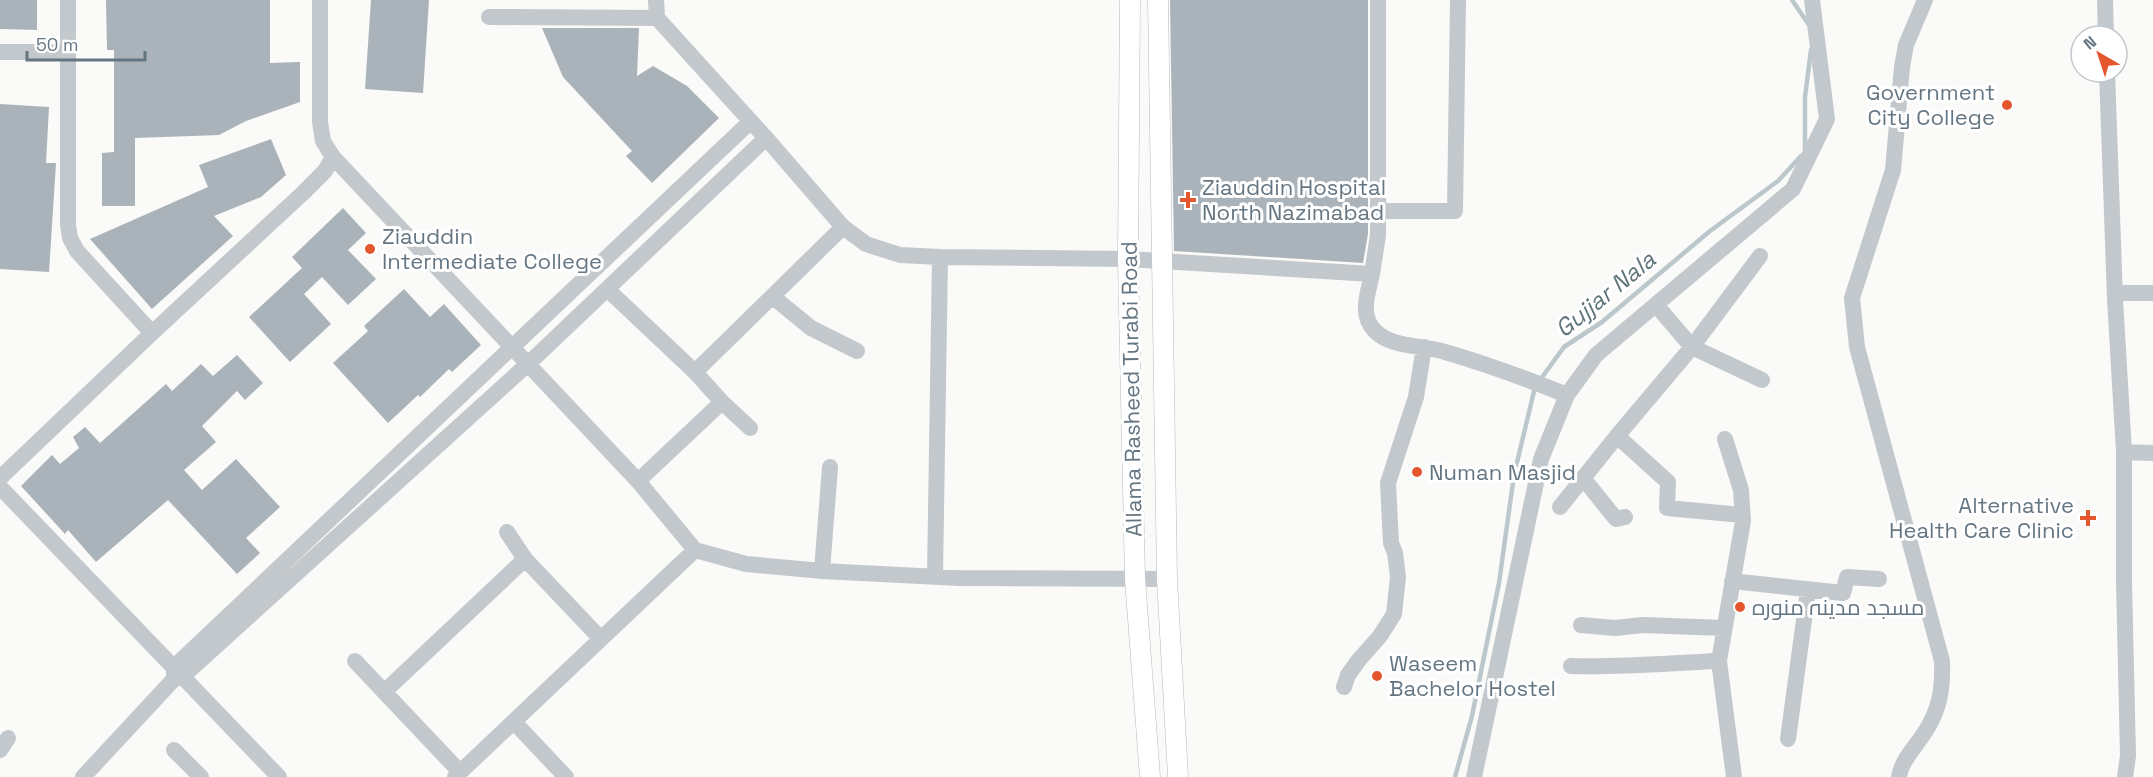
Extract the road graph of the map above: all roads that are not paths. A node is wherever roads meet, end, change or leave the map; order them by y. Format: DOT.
graph roads {
  1 [pos="68,0"];
  2 [pos="320,0"];
  3 [pos="656,0"];
  4 [pos="1130,0"];
  5 [pos="1158,0"];
  6 [pos="1378,0"];
  7 [pos="1458,0"];
  8 [pos="1812,0"];
  9 [pos="1925,0"];
  10 [pos="2105,0"];
  11 [pos="489,17"];
  12 [pos="657,18"];
  13 [pos="2106,24"];
  14 [pos="0,52"];
  15 [pos="67,52"];
  16 [pos="2107,84"];
  17 [pos="750,122"];
  18 [pos="766,138"];
  19 [pos="333,158"];
  20 [pos="1378,211"];
  21 [pos="843,227"];
  22 [pos="1760,256"];
  23 [pos="940,257"];
  24 [pos="1128,259"];
  25 [pos="1162,260"];
  26 [pos="1372,274"];
  27 [pos="607,289"];
  28 [pos="2115,293"];
  29 [pos="2153,293"];
  30 [pos="773,297"];
  31 [pos="1656,305"];
  32 [pos="152,333"];
  33 [pos="512,347"];
  34 [pos="1424,347"];
  35 [pos="1692,347"];
  36 [pos="857,351"];
  37 [pos="528,364"];
  38 [pos="695,372"];
  39 [pos="1762,380"];
  40 [pos="1567,395"];
  41 [pos="722,402"];
  42 [pos="750,428"];
  43 [pos="1617,436"];
  44 [pos="1725,439"];
  45 [pos="2124,452"];
  46 [pos="2153,453"];
  47 [pos="830,467"];
  48 [pos="0,478"];
  49 [pos="1583,478"];
  50 [pos="638,481"];
  51 [pos="0,487"];
  52 [pos="1560,507"];
  53 [pos="1742,516"];
  54 [pos="1625,517"];
  55 [pos="507,532"];
  56 [pos="695,550"];
  57 [pos="525,559"];
  58 [pos="822,570"];
  59 [pos="935,576"];
  60 [pos="1135,579"];
  61 [pos="1167,579"];
  62 [pos="1879,579"];
  63 [pos="1732,581"];
  64 [pos="1808,590"];
  65 [pos="1581,625"];
  66 [pos="1724,628"];
  67 [pos="601,639"];
  68 [pos="355,661"];
  69 [pos="1719,661"];
  70 [pos="1571,666"];
  71 [pos="177,674"];
  72 [pos="1344,687"];
  73 [pos="384,692"];
  74 [pos="514,722"];
  75 [pos="1788,739"];
  76 [pos="1177,743"];
  77 [pos="1147,746"];
  78 [pos="174,750"];
  79 [pos="457,775"];
  80 [pos="83,777"];
  81 [pos="201,777"];
  82 [pos="279,777"];
  83 [pos="567,777"];
  84 [pos="1150,777"];
  85 [pos="1178,777"];
  86 [pos="1474,777"];
  87 [pos="1734,777"];
  88 [pos="1899,777"];
  89 [pos="2125,777"];
  1 -- 15 [label="street"];
  2 -- 19 [label="street"];
  3 -- 12 [label="street"];
  4 -- 24 [label="main road, Allama Rasheed Turabi Road"];
  5 -- 25 [label="main road, Allama Rasheed Turabi Road"];
  6 -- 20 [label="street"];
  7 -- 20 [label="street"];
  8 -- 31 [label="street"];
  9 -- 88 [label="street"];
  10 -- 13 [label="street"];
  11 -- 12 [label="street"];
  12 -- 17 [label="street"];
  14 -- 15 [label="street"];
  15 -- 32 [label="street"];
  16 -- 28 [label="street"];
  17 -- 18 [label="street"];
  17 -- 33 [label="street"];
  18 -- 21 [label="street"];
  18 -- 27 [label="street"];
  19 -- 32 [label="street"];
  19 -- 33 [label="street"];
  20 -- 26 [label="street"];
  21 -- 23 [label="street"];
  21 -- 30 [label="street"];
  22 -- 35 [label="street"];
  23 -- 24 [label="street"];
  23 -- 59 [label="street"];
  24 -- 25 [label="street"];
  24 -- 60 [label="main road, Allama Rasheed Turabi Road"];
  25 -- 26 [label="street"];
  25 -- 61 [label="main road, Allama Rasheed Turabi Road"];
  26 -- 34 [label="street"];
  27 -- 37 [label="street"];
  27 -- 38 [label="street"];
  28 -- 29 [label="street"];
  28 -- 45 [label="street"];
  30 -- 36 [label="street"];
  30 -- 38 [label="street"];
  31 -- 35 [label="street"];
  31 -- 40 [label="street"];
  32 -- 48 [label="street"];
  33 -- 37 [label="street"];
  33 -- 71 [label="street"];
  34 -- 40 [label="street"];
  34 -- 72 [label="street"];
  35 -- 39 [label="street"];
  35 -- 43 [label="street"];
  37 -- 50 [label="street"];
  37 -- 71 [label="street"];
  38 -- 41 [label="street"];
  40 -- 86 [label="street"];
  41 -- 42 [label="street"];
  41 -- 50 [label="street"];
  43 -- 49 [label="street"];
  43 -- 53 [label="street"];
  44 -- 53 [label="street"];
  45 -- 46 [label="street"];
  45 -- 89 [label="street"];
  47 -- 58 [label="street"];
  49 -- 52 [label="street"];
  49 -- 54 [label="street"];
  50 -- 56 [label="street"];
  51 -- 71 [label="street"];
  53 -- 63 [label="street"];
  55 -- 57 [label="street"];
  56 -- 58 [label="street"];
  56 -- 67 [label="street"];
  57 -- 67 [label="street"];
  57 -- 73 [label="street"];
  58 -- 59 [label="street"];
  59 -- 60 [label="street"];
  60 -- 61 [label="street"];
  60 -- 77 [label="main road, Allama Rasheed Turabi Road"];
  61 -- 76 [label="main road, Allama Rasheed Turabi Road"];
  62 -- 64 [label="street"];
  63 -- 64 [label="street"];
  63 -- 66 [label="street"];
  64 -- 75 [label="street"];
  65 -- 66 [label="street"];
  66 -- 69 [label="street"];
  67 -- 74 [label="street"];
  68 -- 73 [label="street"];
  69 -- 70 [label="street"];
  69 -- 87 [label="street"];
  71 -- 80 [label="street"];
  71 -- 82 [label="street"];
  73 -- 79 [label="street"];
  74 -- 79 [label="street"];
  74 -- 83 [label="street"];
  76 -- 77 [label="main road"];
  76 -- 85 [label="main road, Allama Rasheed Turabi Road"];
  77 -- 84 [label="main road, Allama Rasheed Turabi Road"];
  78 -- 81 [label="street"];
}
